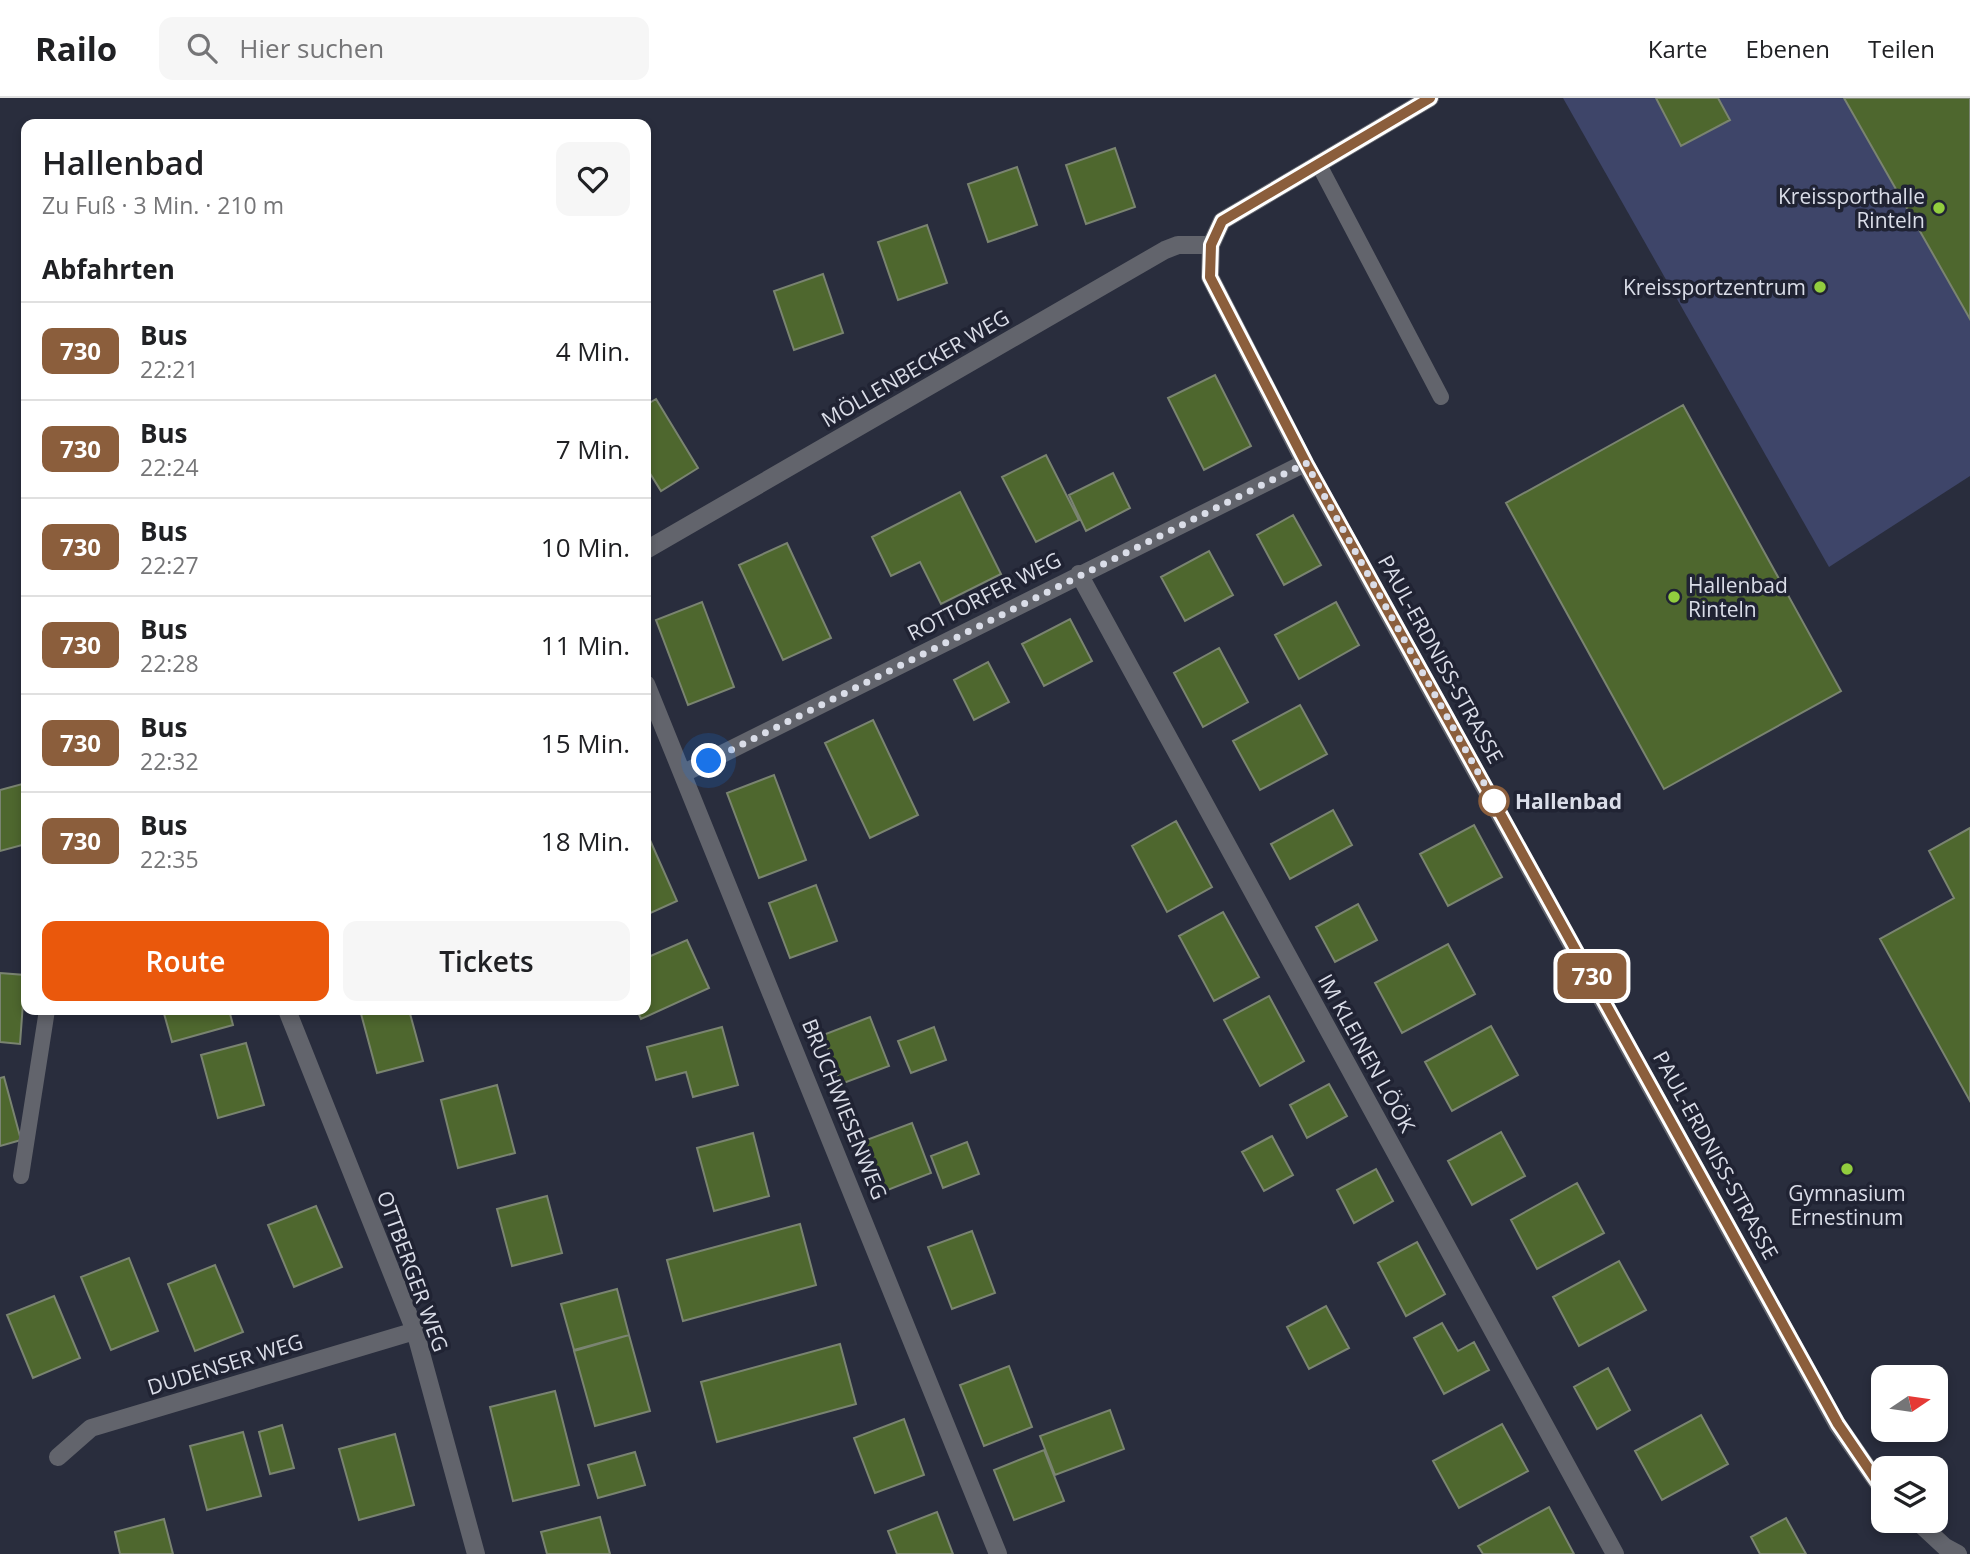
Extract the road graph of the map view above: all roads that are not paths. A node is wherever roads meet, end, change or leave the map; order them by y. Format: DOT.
graph roads {
  1 [pos="1430,98"];
  2 [pos="1318,163"];
  3 [pos="1211,245"];
  4 [pos="1441,397"];
  5 [pos="1306,463"];
  6 [pos="651,547"];
  7 [pos="1079,574"];
  8 [pos="651,696"];
  9 [pos="684,773"];
  10 [pos="46,1015"];
  11 [pos="290,1015"];
  12 [pos="21,1177"];
  13 [pos="415,1331"];
  14 [pos="58,1457"];
  15 [pos="1871,1472"];
  16 [pos="1930,1533"];
  17 [pos="476,1554"];
  18 [pos="998,1554"];
  19 [pos="1615,1554"];
  20 [pos="1958,1554"];
  1 -- 2 [label="street"];
  2 -- 3 [label="street"];
  2 -- 4 [label="lane"];
  3 -- 5 [label="street, PAUL-ERDNISS-STRASSE"];
  3 -- 6 [label="street, MÖLLENBECKER WEG"];
  5 -- 7 [label="street, ROTTORFER WEG"];
  5 -- 15 [label="street, PAUL-ERDNISS-STRASSE"];
  7 -- 9 [label="street, ROTTORFER WEG"];
  7 -- 19 [label="street, IM KLEINEN LÖÖK"];
  8 -- 9 [label="street, BRUCHWIESENWEG"];
  9 -- 18 [label="street, BRUCHWIESENWEG"];
  10 -- 12 [label="lane"];
  11 -- 13 [label="street, OTTBERGER WEG"];
  13 -- 14 [label="street, DUDENSER WEG"];
  13 -- 17 [label="street, OTTBERGER WEG"];
  16 -- 20 [label="street"];
}
